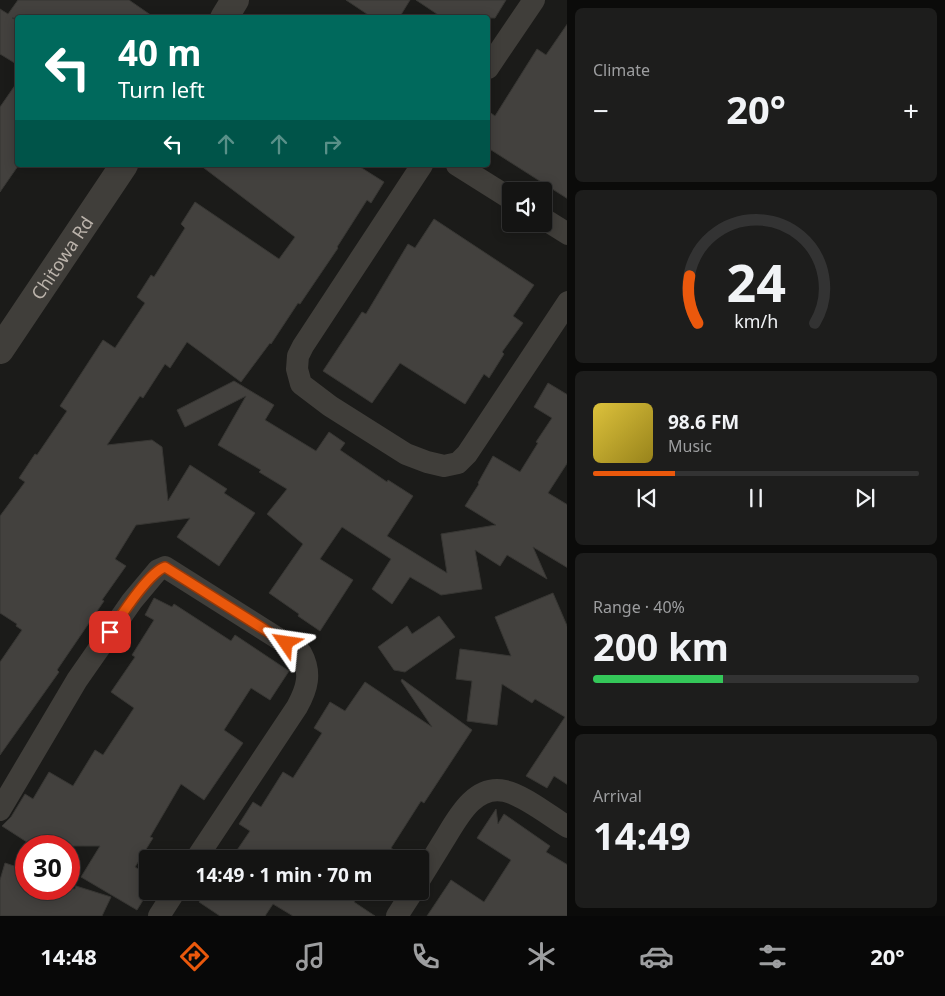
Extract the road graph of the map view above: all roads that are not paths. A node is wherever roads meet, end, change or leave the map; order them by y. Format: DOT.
graph roads {
  1 [pos="235,0"];
  2 [pos="534,0"];
  3 [pos="226,15"];
  4 [pos="490,65"];
  5 [pos="123,167"];
  6 [pos="421,167"];
  7 [pos="460,167"];
  8 [pos="502,193"];
  9 [pos="552,224"];
  10 [pos="567,233"];
  11 [pos="567,304"];
  12 [pos="0,350"];
  13 [pos="0,810"];
  14 [pos="567,827"];
  15 [pos="202,850"];
  16 [pos="429,864"];
  17 [pos="169,900"];
  18 [pos="407,900"];
  19 [pos="159,916"];
  20 [pos="397,916"];
  1 -- 3 [label="street"];
  2 -- 4 [label="street"];
  5 -- 12 [label="street, Chitowa Rd"];
  6 -- 11 [label="street"];
  7 -- 8 [label="street"];
  9 -- 10 [label="street"];
  13 -- 15 [label="street"];
  14 -- 16 [label="street"];
  17 -- 19 [label="street"];
  18 -- 20 [label="street"];
}
